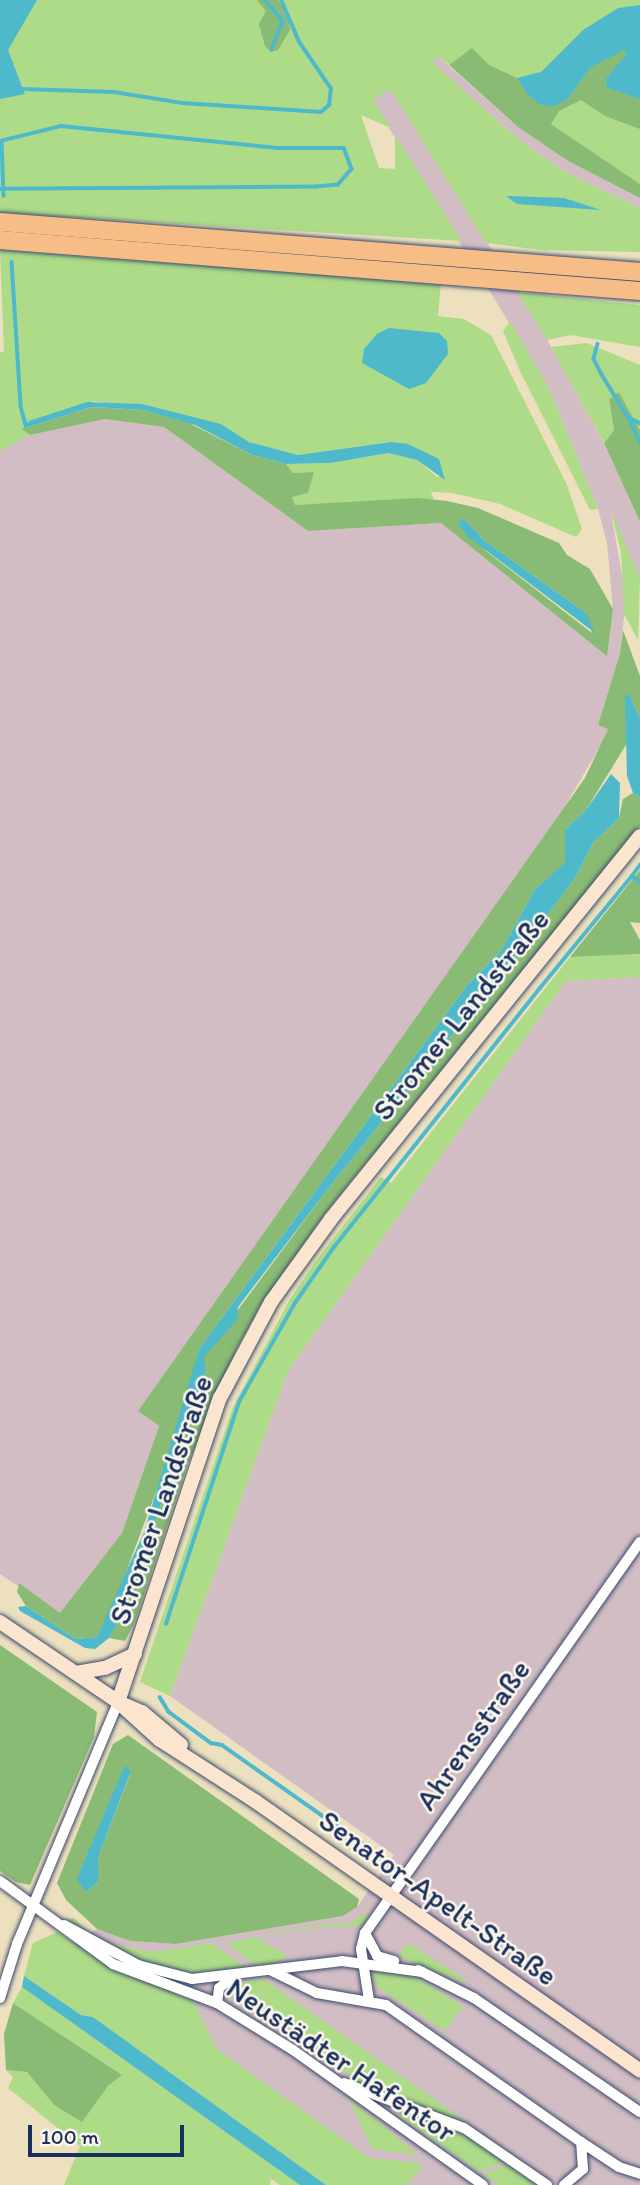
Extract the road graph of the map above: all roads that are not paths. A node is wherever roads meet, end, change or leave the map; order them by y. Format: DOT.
graph roads {
  1 [pos="0,222"];
  2 [pos="0,240"];
  3 [pos="640,262"];
  4 [pos="546,263"];
  5 [pos="640,272"];
  6 [pos="640,290"];
  7 [pos="640,836"];
  8 [pos="640,1542"];
  9 [pos="0,1622"];
  10 [pos="135,1654"];
  11 [pos="76,1674"];
  12 [pos="118,1702"];
  13 [pos="0,1881"];
  14 [pos="389,1896"];
  15 [pos="34,1905"];
  16 [pos="60,1924"];
  17 [pos="365,1933"];
  18 [pos="362,1962"];
  19 [pos="270,1970"];
  20 [pos="422,1972"];
  21 [pos="232,1977"];
  22 [pos="0,1998"];
  23 [pos="369,2000"];
  24 [pos="217,2003"];
  25 [pos="640,2071"];
  26 [pos="336,2081"];
  27 [pos="640,2112"];
  28 [pos="581,2142"];
  29 [pos="619,2167"];
  30 [pos="640,2174"];
  31 [pos="640,2183"];
  32 [pos="483,2185"];
  33 [pos="547,2185"];
  34 [pos="564,2185"];
  1 -- 4 [label="highway"];
  2 -- 6 [label="highway"];
  3 -- 4 [label="highway"];
  4 -- 5 [label="highway"];
  7 -- 10 [label="street, Stromer Landstraße"];
  8 -- 14 [label="street, Ahrensstraße"];
  9 -- 11 [label="street, Senator-Apelt-Straße"];
  10 -- 11 [label="street"];
  10 -- 12 [label="street, Stromer Landstraße"];
  11 -- 12 [label="street, Senator-Apelt-Straße"];
  12 -- 14 [label="street, Senator-Apelt-Straße"];
  12 -- 15 [label="street, Stromer Landstraße"];
  13 -- 15 [label="street, Neustädter Hafentor"];
  14 -- 17 [label="street, Ahrensstraße"];
  14 -- 25 [label="street, Senator-Apelt-Straße"];
  15 -- 16 [label="street, Neustädter Hafentor"];
  15 -- 22 [label="street, Stromer Landstraße"];
  16 -- 21 [label="street, Neustädter Hafentor"];
  16 -- 24 [label="street, Neustädter Hafentor"];
  17 -- 18 [label="street, Ahrensstraße"];
  17 -- 20 [label="street, Neustädter Hafentor"];
  18 -- 19 [label="street, Neustädter Hafentor"];
  18 -- 20 [label="street, Neustädter Hafentor"];
  18 -- 23 [label="street, Ahrensstraße"];
  19 -- 21 [label="street, Neustädter Hafentor"];
  19 -- 23 [label="street, Neustädter Hafentor"];
  20 -- 27 [label="street, Neustädter Hafentor"];
  21 -- 24 [label="street"];
  23 -- 28 [label="street, Neustädter Hafentor"];
  24 -- 26 [label="street, Neustädter Hafentor"];
  26 -- 32 [label="street, Neustädter Hafentor"];
  26 -- 33 [label="street"];
  28 -- 29 [label="street, Neustädter Hafentor"];
  28 -- 34 [label="street"];
  29 -- 30 [label="street, Neustädter Hafentor"];
  29 -- 31 [label="street"];
}
